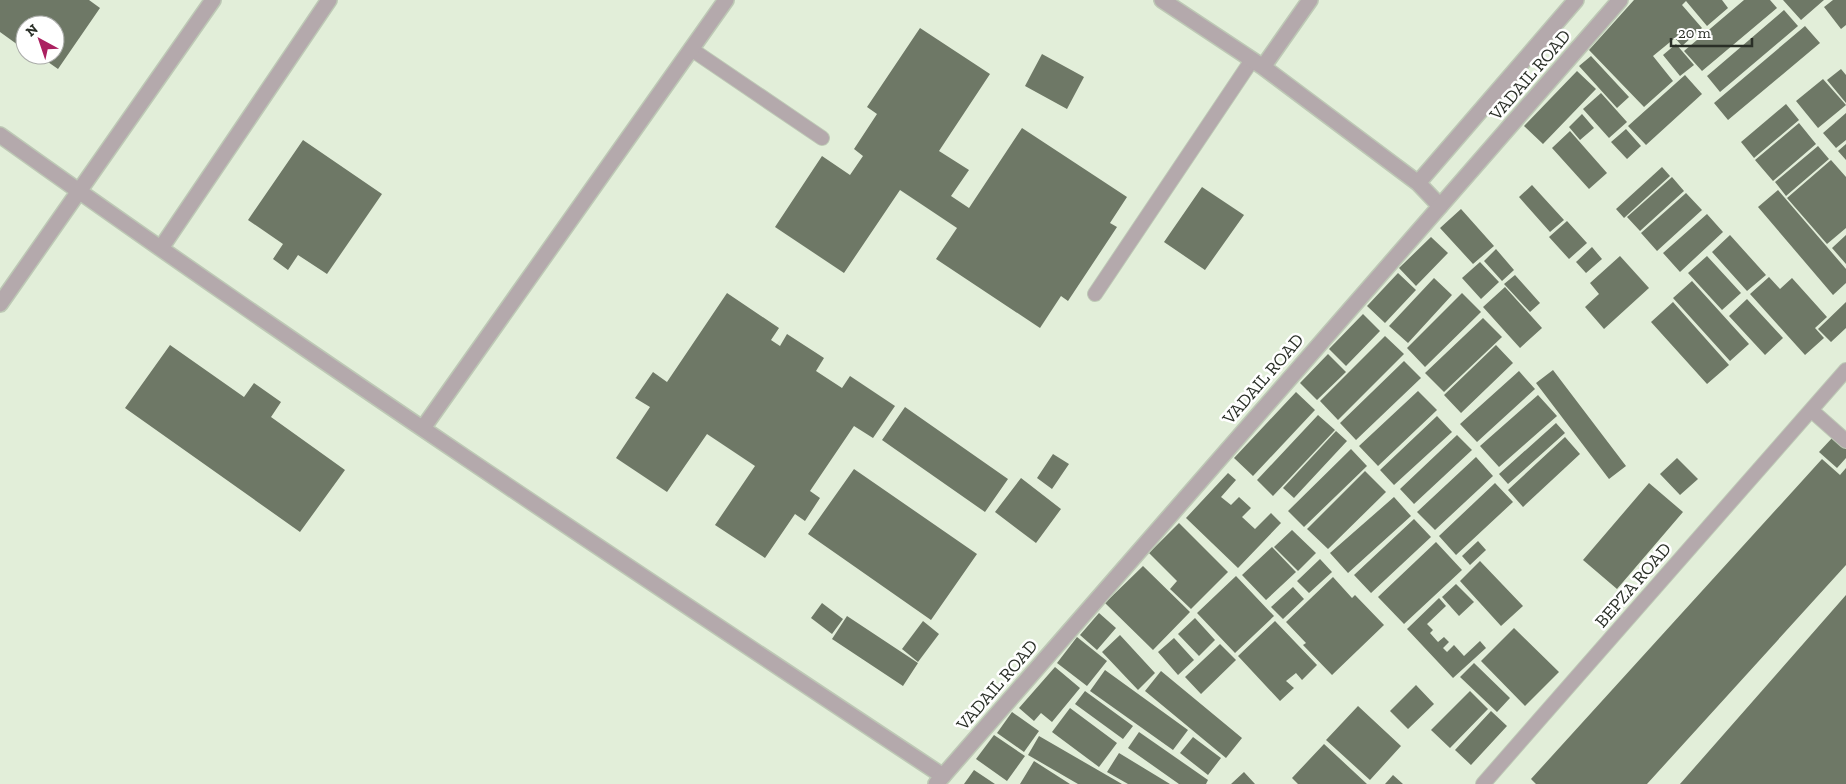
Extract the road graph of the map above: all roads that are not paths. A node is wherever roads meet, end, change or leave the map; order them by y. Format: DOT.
graph roads {
  1 [pos="213,0"];
  2 [pos="329,0"];
  3 [pos="726,0"];
  4 [pos="1162,0"];
  5 [pos="1310,0"];
  6 [pos="1576,0"];
  7 [pos="1620,0"];
  8 [pos="691,50"];
  9 [pos="1258,64"];
  10 [pos="0,135"];
  11 [pos="822,138"];
  12 [pos="1418,183"];
  13 [pos="78,191"];
  14 [pos="1440,206"];
  15 [pos="161,248"];
  16 [pos="1095,294"];
  17 [pos="0,304"];
  18 [pos="1846,370"];
  19 [pos="1811,410"];
  20 [pos="423,428"];
  21 [pos="1846,441"];
  22 [pos="939,780"];
  23 [pos="1483,784"];
  1 -- 13 [label="street"];
  2 -- 15 [label="street"];
  3 -- 8 [label="street"];
  4 -- 9 [label="street"];
  5 -- 9 [label="street"];
  6 -- 12 [label="street"];
  7 -- 14 [label="street, VADAIL ROAD"];
  8 -- 11 [label="lane"];
  8 -- 20 [label="street"];
  9 -- 12 [label="street"];
  9 -- 16 [label="lane"];
  10 -- 13 [label="street"];
  12 -- 14 [label="street"];
  13 -- 15 [label="street"];
  13 -- 17 [label="street"];
  14 -- 22 [label="street, VADAIL ROAD"];
  15 -- 20 [label="street"];
  18 -- 19 [label="lane, BEPZA ROAD"];
  19 -- 21 [label="lane"];
  19 -- 23 [label="lane, BEPZA ROAD"];
  20 -- 22 [label="street"];
}
